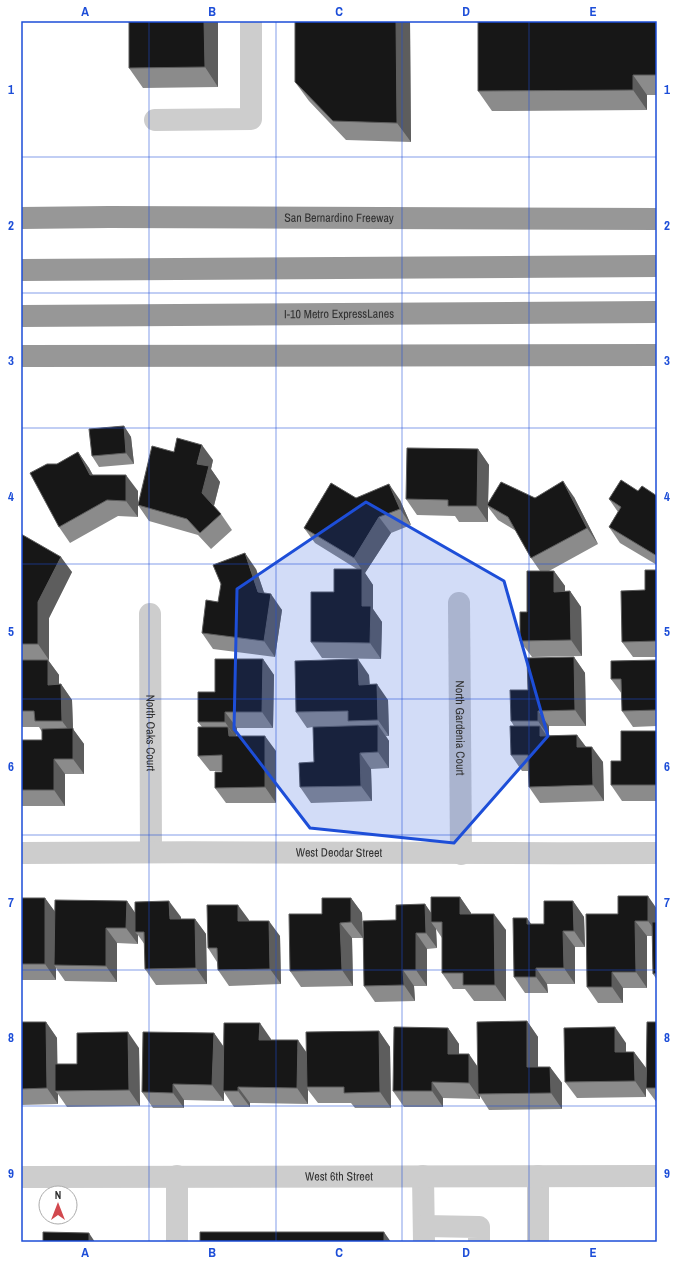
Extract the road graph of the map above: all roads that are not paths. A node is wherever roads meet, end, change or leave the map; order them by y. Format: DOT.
graph roads {
  1 [pos="252,21"];
  2 [pos="155,120"];
  3 [pos="21,218"];
  4 [pos="657,218"];
  5 [pos="657,266"];
  6 [pos="21,270"];
  7 [pos="657,312"];
  8 [pos="21,316"];
  9 [pos="657,355"];
  10 [pos="21,356"];
  11 [pos="459,603"];
  12 [pos="150,614"];
  13 [pos="151,852"];
  14 [pos="657,852"];
  15 [pos="21,853"];
  16 [pos="461,854"];
  17 [pos="177,1176"];
  18 [pos="423,1176"];
  19 [pos="538,1176"];
  20 [pos="657,1176"];
  21 [pos="21,1177"];
  22 [pos="424,1234"];
  23 [pos="177,1242"];
  24 [pos="479,1242"];
  25 [pos="538,1242"];
  1 -- 2 [label="street"];
  3 -- 4 [label="highway, San Bernardino Freeway"];
  5 -- 6 [label="highway"];
  7 -- 8 [label="highway, I-10 Metro ExpressLanes"];
  9 -- 10 [label="highway"];
  11 -- 16 [label="street, North Gardenia Court"];
  12 -- 13 [label="street, North Oaks Court"];
  13 -- 15 [label="street, West Deodar Street"];
  13 -- 16 [label="street, West Deodar Street"];
  14 -- 16 [label="street, West Deodar Street"];
  17 -- 18 [label="street, West 6th Street"];
  17 -- 21 [label="street, West 6th Street"];
  17 -- 23 [label="street"];
  18 -- 19 [label="street, West 6th Street"];
  18 -- 22 [label="street"];
  19 -- 20 [label="street, West 6th Street"];
  19 -- 25 [label="street"];
  22 -- 24 [label="street"];
}
